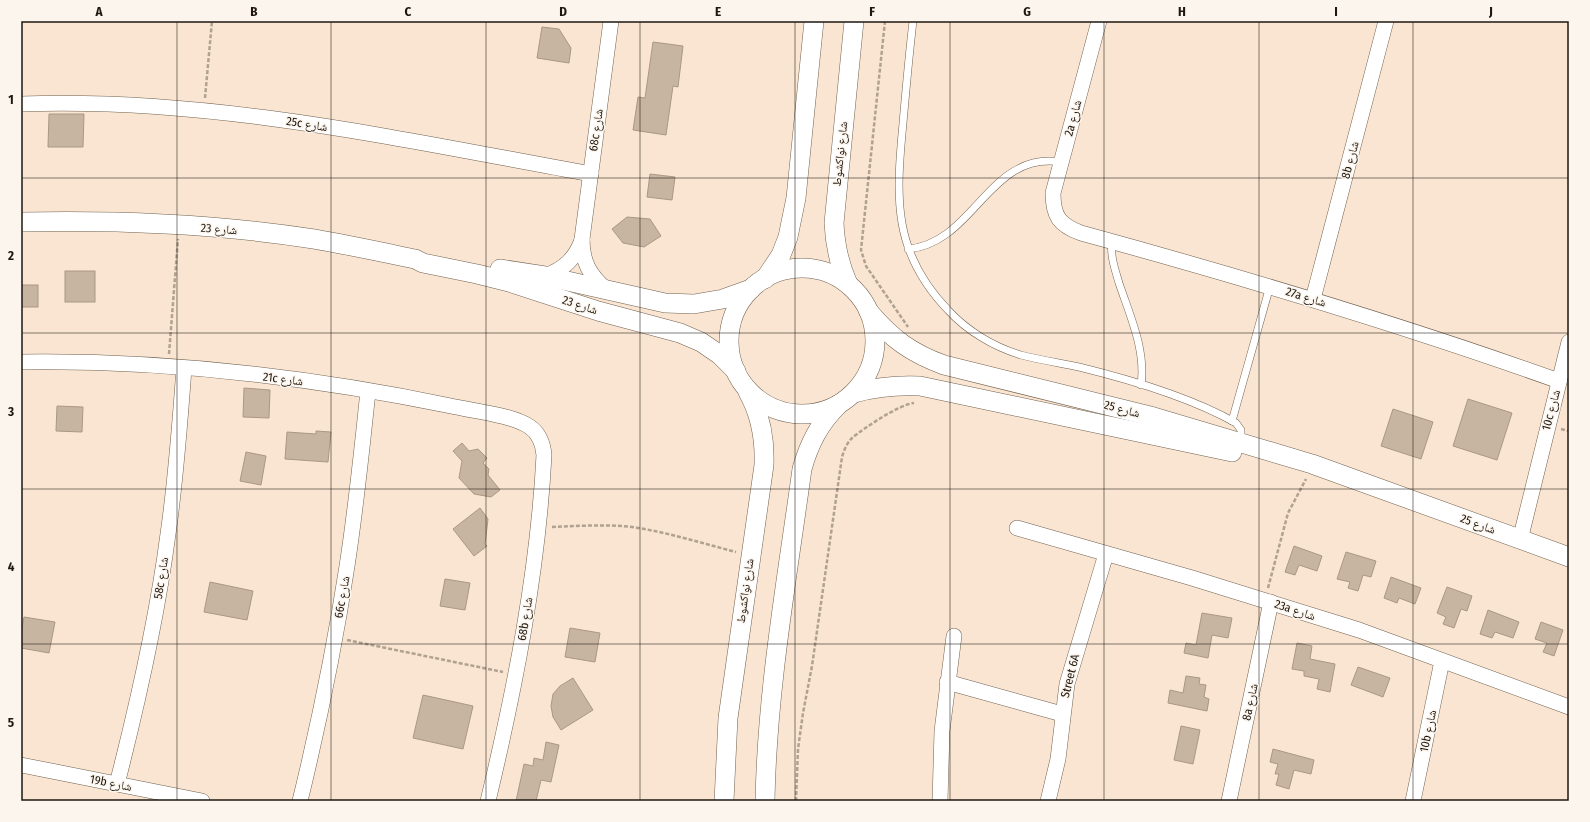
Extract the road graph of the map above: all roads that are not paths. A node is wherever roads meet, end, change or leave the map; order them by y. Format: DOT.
graph roads {
  1 [pos="611,21"];
  2 [pos="814,21"];
  3 [pos="854,21"];
  4 [pos="913,21"];
  5 [pos="1099,21"];
  6 [pos="1386,21"];
  7 [pos="21,104"];
  8 [pos="1061,162"];
  9 [pos="591,174"];
  10 [pos="1055,215"];
  11 [pos="21,222"];
  12 [pos="582,239"];
  13 [pos="1112,241"];
  14 [pos="908,248"];
  15 [pos="415,259"];
  16 [pos="545,276"];
  17 [pos="758,284"];
  18 [pos="848,284"];
  19 [pos="1270,286"];
  20 [pos="607,290"];
  21 [pos="1313,298"];
  22 [pos="869,312"];
  23 [pos="1569,342"];
  24 [pos="21,362"];
  25 [pos="184,368"];
  26 [pos="740,378"];
  27 [pos="1559,381"];
  28 [pos="1140,384"];
  29 [pos="368,391"];
  30 [pos="847,398"];
  31 [pos="1232,421"];
  32 [pos="538,434"];
  33 [pos="1241,443"];
  34 [pos="1387,492"];
  35 [pos="1017,528"];
  36 [pos="1516,538"];
  37 [pos="1106,554"];
  38 [pos="1569,557"];
  39 [pos="1271,602"];
  40 [pos="954,636"];
  41 [pos="1442,661"];
  42 [pos="947,682"];
  43 [pos="1569,707"];
  44 [pos="1062,714"];
  45 [pos="21,765"];
  46 [pos="117,784"];
  47 [pos="202,801"];
  48 [pos="300,801"];
  49 [pos="488,801"];
  50 [pos="724,801"];
  51 [pos="765,801"];
  52 [pos="940,801"];
  53 [pos="1048,801"];
  54 [pos="1229,801"];
  55 [pos="1413,801"];
  1 -- 9 [label="street, 68c شارع"];
  2 -- 17 [label="street"];
  3 -- 18 [label="street, شارع نواكشوط"];
  4 -- 14 [label="lane"];
  5 -- 8 [label="street, 2a شارع"];
  6 -- 21 [label="street, 8b شارع"];
  7 -- 9 [label="street, 25c شارع"];
  8 -- 10 [label="street, 2a شارع"];
  8 -- 14 [label="lane"];
  9 -- 12 [label="street, 68c شارع"];
  10 -- 13 [label="street, 27a شارع"];
  11 -- 15 [label="street, شارع 23"];
  12 -- 16 [label="street, 68c شارع"];
  12 -- 20 [label="street, 68c شارع"];
  13 -- 19 [label="street, 27a شارع"];
  13 -- 28 [label="lane"];
  14 -- 28 [label="lane"];
  15 -- 16 [label="street, شارع 23"];
  15 -- 26 [label="street, شارع 23"];
  16 -- 20 [label="street, شارع 23"];
  17 -- 18 [label="street, شارع 23"];
  17 -- 20 [label="street, شارع 23"];
  17 -- 26 [label="street"];
  18 -- 22 [label="street"];
  19 -- 21 [label="street, 27a شارع"];
  19 -- 31 [label="lane"];
  21 -- 27 [label="street, 27a شارع"];
  22 -- 30 [label="street"];
  22 -- 33 [label="street, شارع 25"];
  23 -- 27 [label="street, 10c شارع"];
  24 -- 25 [label="street, 21c شارع"];
  25 -- 29 [label="street, 21c شارع"];
  25 -- 46 [label="street, 58c شارع"];
  26 -- 30 [label="street, شارع 25"];
  26 -- 50 [label="street, شارع نواكشوط"];
  27 -- 36 [label="street, 10c شارع"];
  28 -- 31 [label="lane"];
  29 -- 32 [label="street, 21c شارع"];
  29 -- 48 [label="street, 66c شارع"];
  30 -- 34 [label="street, شارع 25"];
  30 -- 51 [label="street"];
  31 -- 33 [label="lane"];
  32 -- 49 [label="street, 68b شارع"];
  33 -- 34 [label="street, شارع 25"];
  34 -- 36 [label="street, شارع 25"];
  35 -- 37 [label="street, 23a شارع"];
  36 -- 38 [label="street, شارع 25"];
  37 -- 39 [label="street, 23a شارع"];
  37 -- 44 [label="street, Street 6A"];
  39 -- 41 [label="street, 23a شارع"];
  39 -- 54 [label="street, 8a شارع"];
  40 -- 42 [label="street"];
  41 -- 43 [label="street, 23a شارع"];
  41 -- 55 [label="street, 10b شارع"];
  42 -- 44 [label="street"];
  42 -- 52 [label="street"];
  44 -- 53 [label="street, Street 6A"];
  45 -- 46 [label="street, 19b شارع"];
  46 -- 47 [label="street, 19b شارع"];
}
